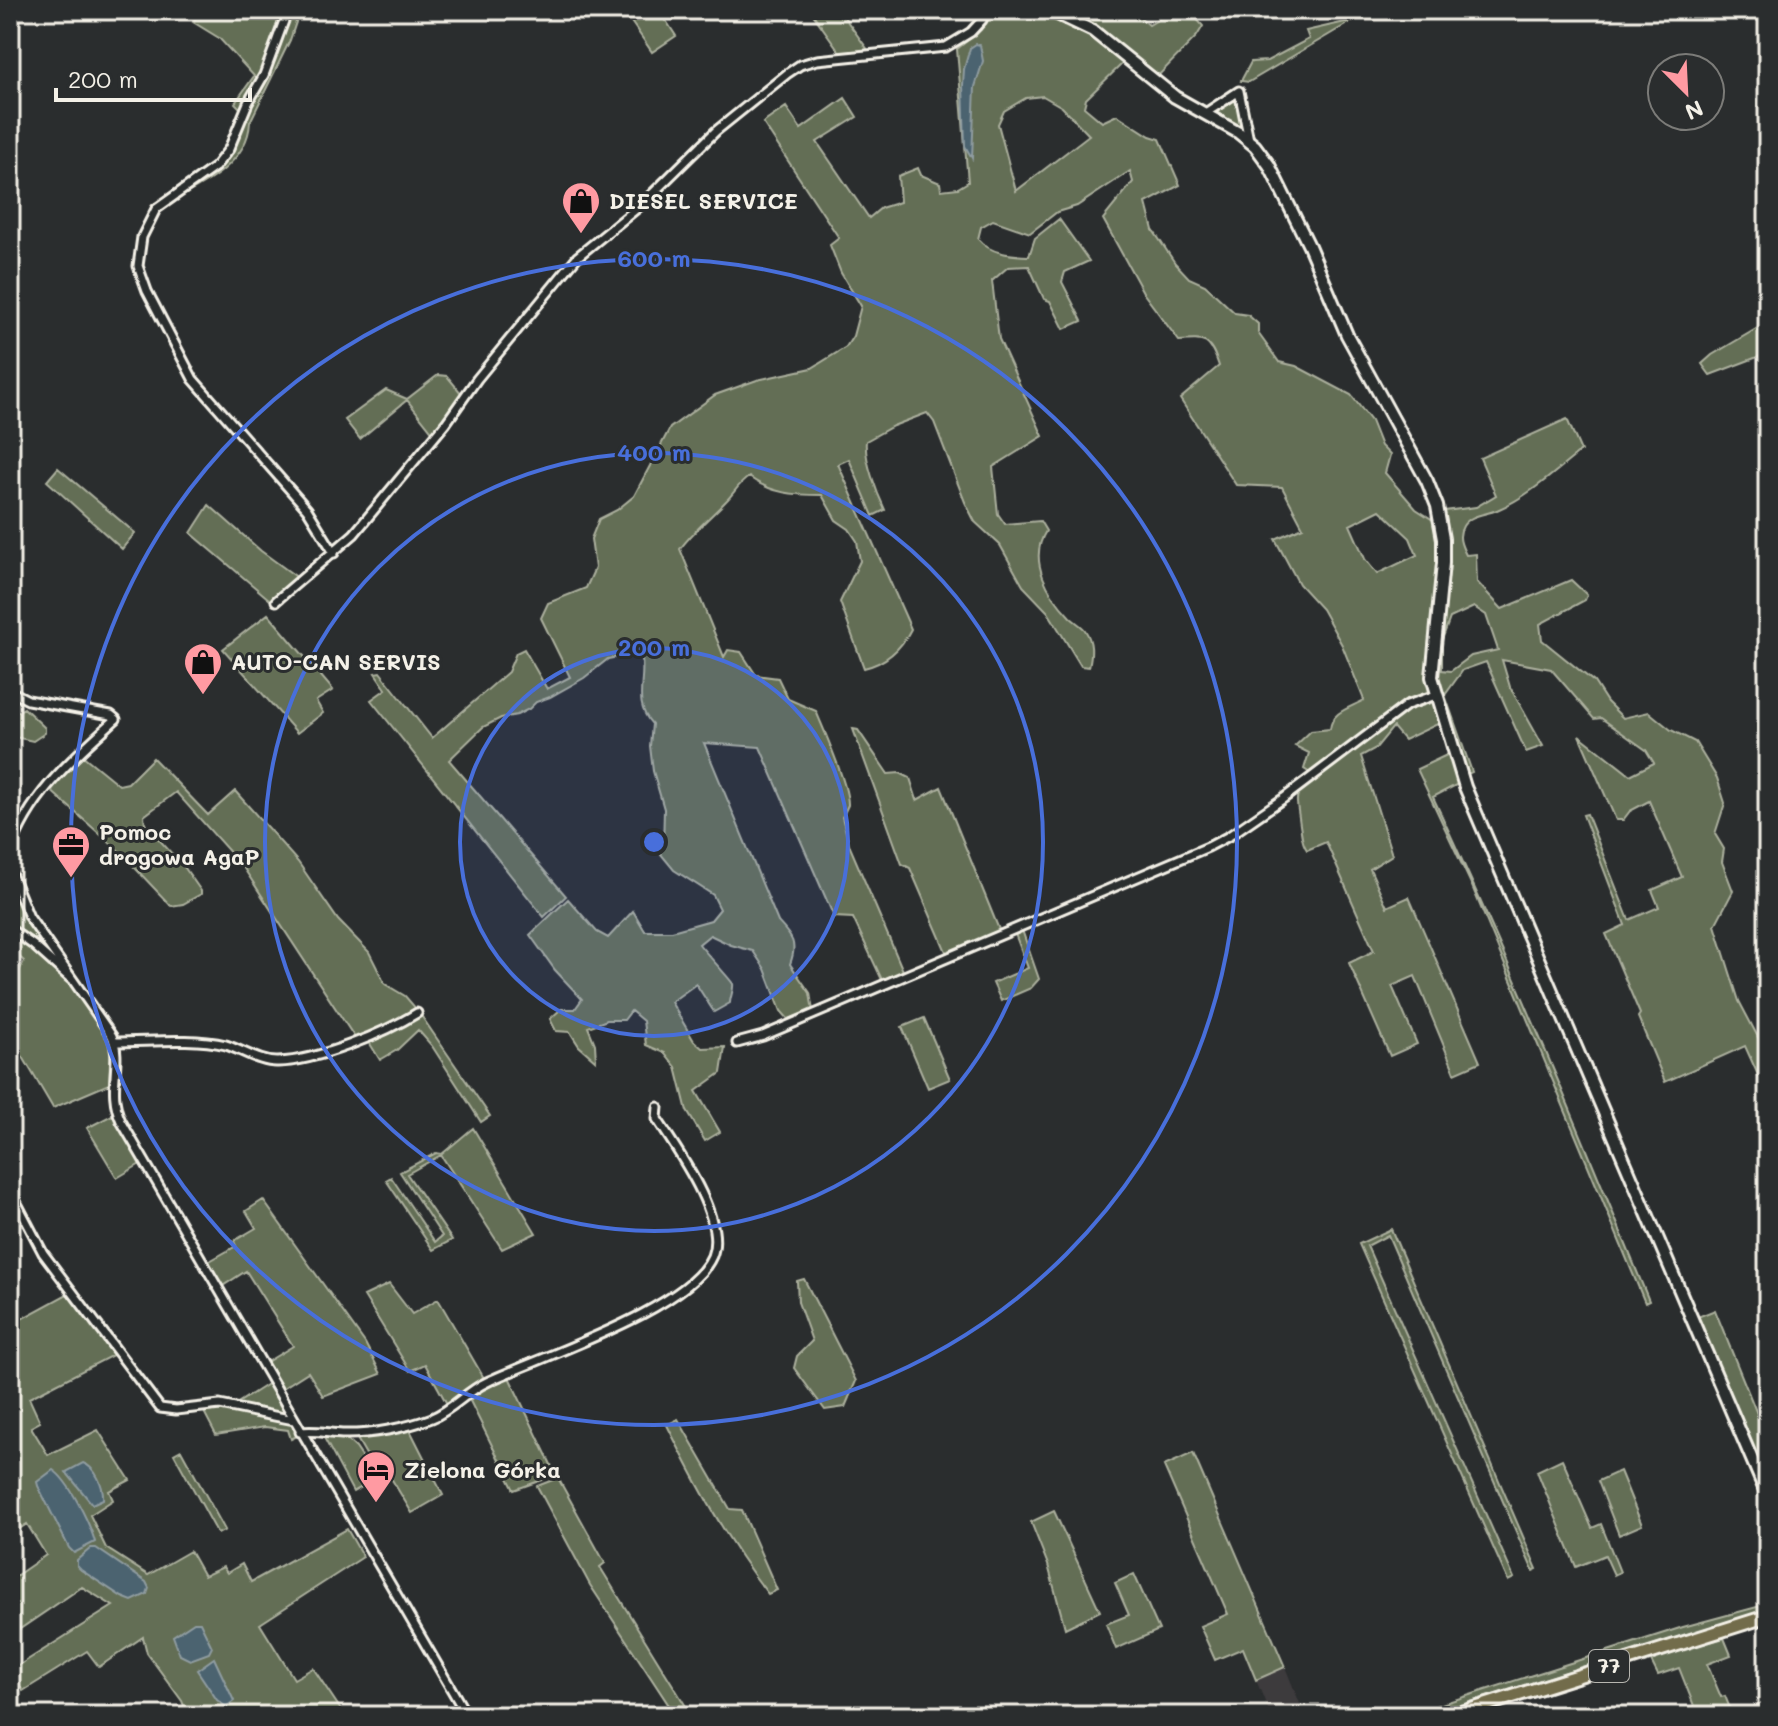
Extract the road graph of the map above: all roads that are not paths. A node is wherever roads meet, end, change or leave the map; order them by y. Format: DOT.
graph roads {
  1 [pos="288,10"];
  2 [pos="986,10"];
  3 [pos="1049,10"];
  4 [pos="1204,114"];
  5 [pos="1249,140"];
  6 [pos="334,553"];
  7 [pos="276,601"];
  8 [pos="10,691"];
  9 [pos="1436,695"];
  10 [pos="10,852"];
  11 [pos="10,871"];
  12 [pos="10,929"];
  13 [pos="77,983"];
  14 [pos="417,1013"];
  15 [pos="114,1042"];
  16 [pos="737,1043"];
  17 [pos="658,1107"];
  18 [pos="10,1190"];
  19 [pos="294,1420"];
  20 [pos="300,1432"];
  21 [pos="1768,1497"];
  22 [pos="1768,1616"];
  23 [pos="467,1716"];
  24 [pos="1451,1716"];
  1 -- 6 [label="street"];
  2 -- 6 [label="street"];
  3 -- 4 [label="street"];
  4 -- 5 [label="street"];
  4 -- 5 [label="street"];
  5 -- 9 [label="street"];
  6 -- 7 [label="street"];
  8 -- 10 [label="street"];
  9 -- 16 [label="street"];
  9 -- 21 [label="street"];
  11 -- 13 [label="street"];
  12 -- 13 [label="street"];
  13 -- 15 [label="street"];
  14 -- 15 [label="street"];
  15 -- 19 [label="street"];
  17 -- 20 [label="street"];
  18 -- 19 [label="street"];
  19 -- 20 [label="street"];
  20 -- 23 [label="street"];
  22 -- 24 [label="main road, 77"];
}
